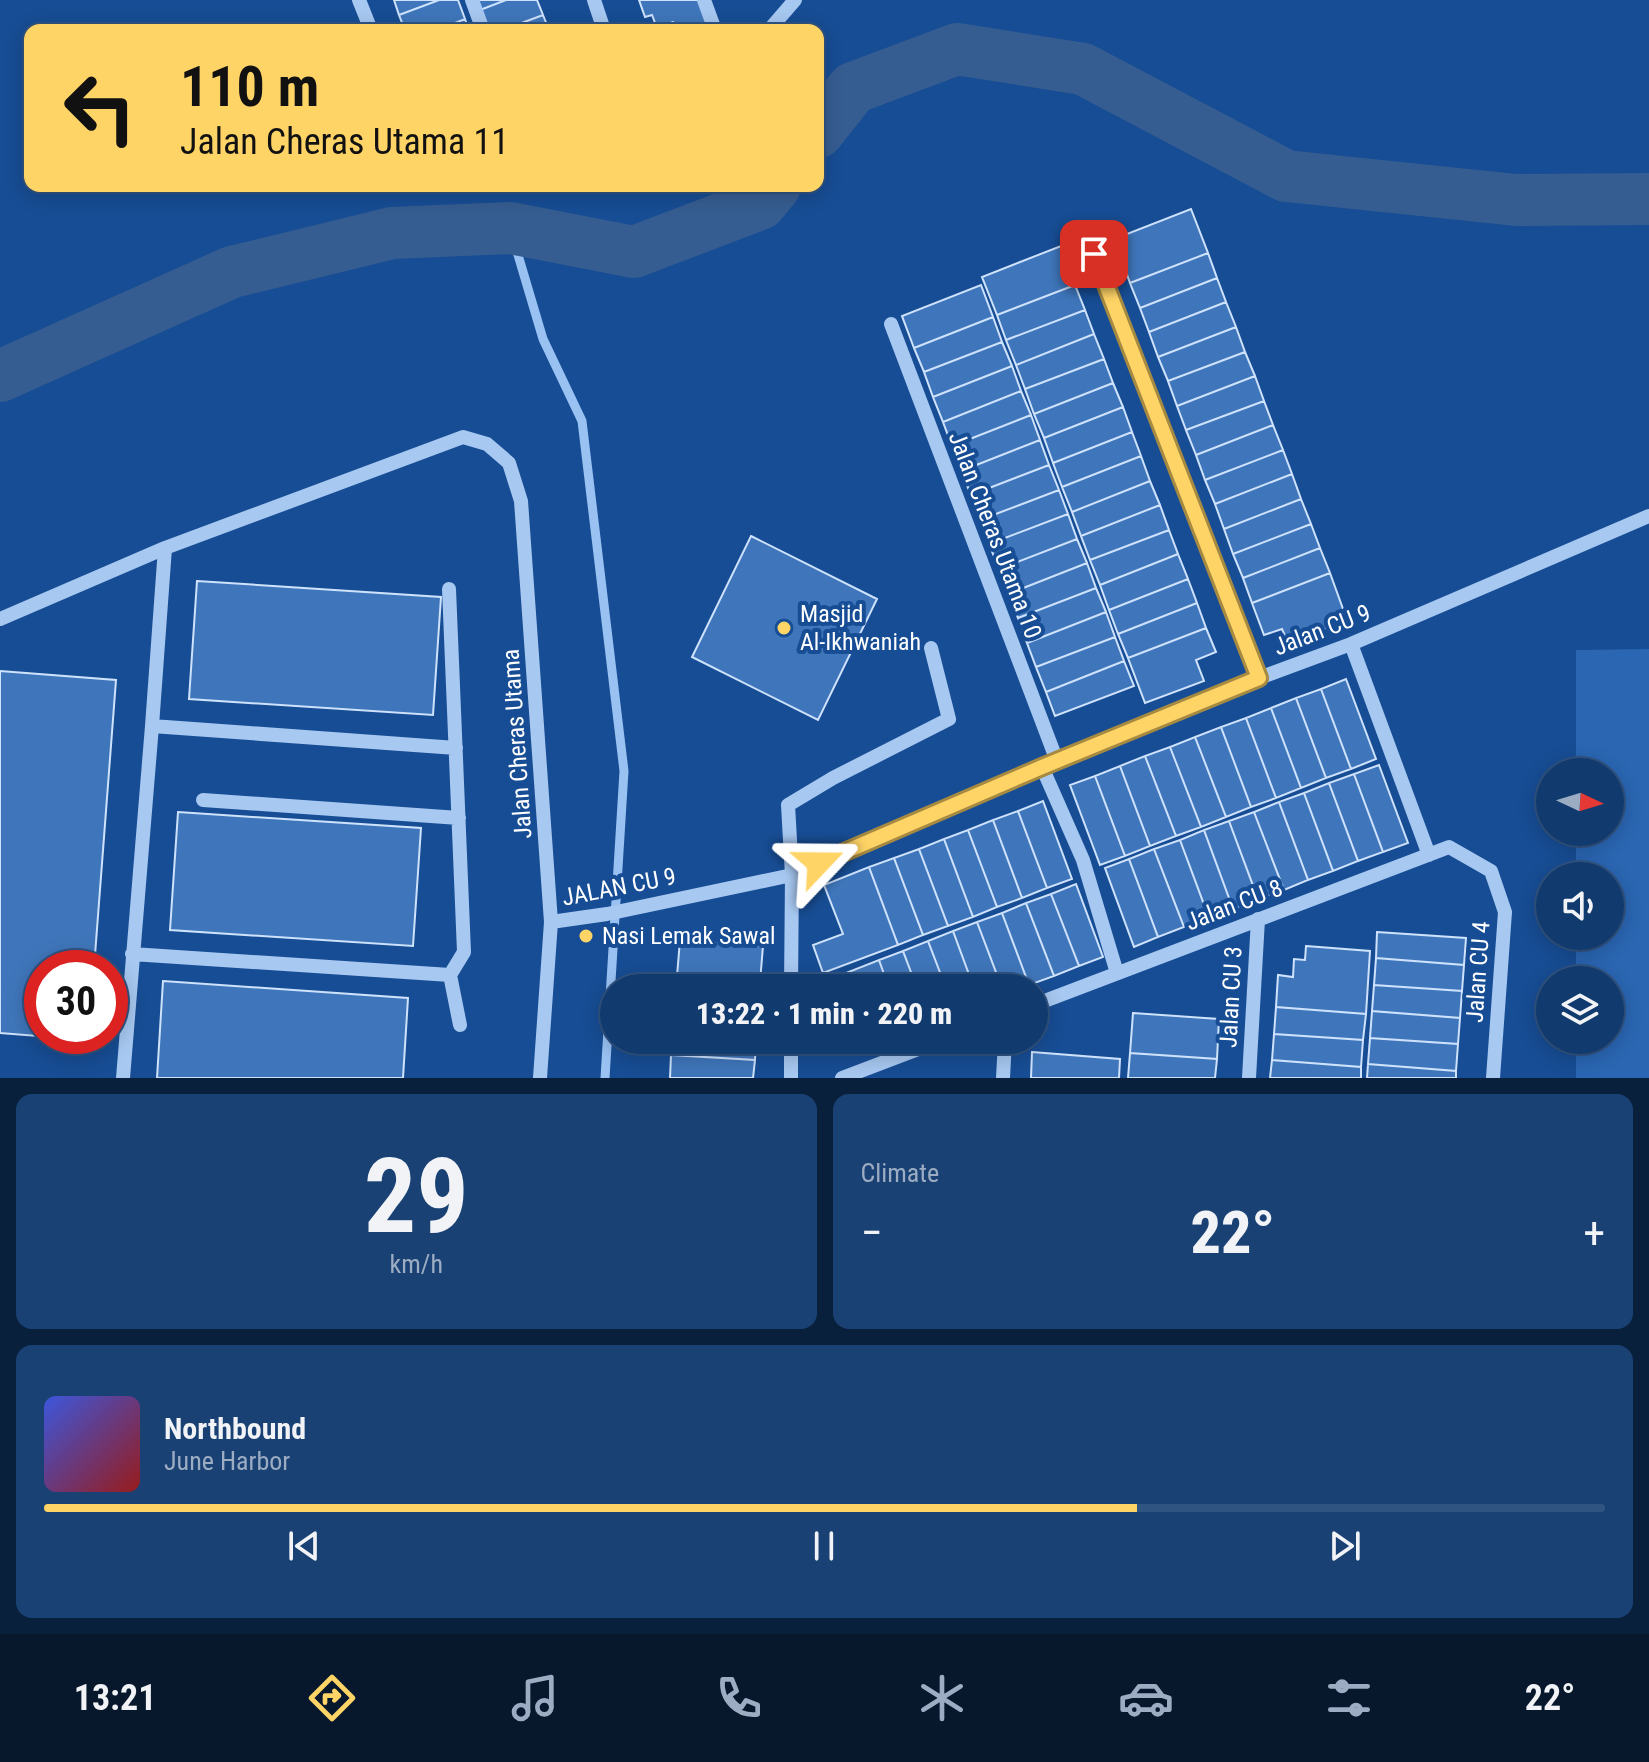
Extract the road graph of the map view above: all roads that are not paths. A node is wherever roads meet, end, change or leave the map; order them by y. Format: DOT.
graph roads {
  1 [pos="359,0"];
  2 [pos="472,0"];
  3 [pos="594,0"];
  4 [pos="704,0"];
  5 [pos="795,0"];
  6 [pos="369,24"];
  7 [pos="481,24"];
  8 [pos="602,24"];
  9 [pos="713,24"];
  10 [pos="774,24"];
  11 [pos="1094,254"];
  12 [pos="891,324"];
  13 [pos="1649,516"];
  14 [pos="165,548"];
  15 [pos="449,589"];
  16 [pos="0,619"];
  17 [pos="1351,644"];
  18 [pos="931,648"];
  19 [pos="1259,678"];
  20 [pos="152,726"];
  21 [pos="456,748"];
  22 [pos="1049,764"];
  23 [pos="203,800"];
  24 [pos="459,818"];
  25 [pos="1449,847"];
  26 [pos="1429,855"];
  27 [pos="792,875"];
  28 [pos="695,895"];
  29 [pos="1258,919"];
  30 [pos="551,922"];
  31 [pos="132,954"];
  32 [pos="1117,973"];
  33 [pos="791,974"];
  34 [pos="450,975"];
  35 [pos="1048,1000"];
  36 [pos="460,1025"];
  37 [pos="791,1054"];
  38 [pos="905,1054"];
  39 [pos="1004,1054"];
  40 [pos="123,1078"];
  41 [pos="540,1078"];
  42 [pos="791,1078"];
  43 [pos="842,1078"];
  44 [pos="1003,1078"];
  45 [pos="1249,1078"];
  46 [pos="1493,1078"];
  1 -- 6 [label="street"];
  2 -- 7 [label="street"];
  3 -- 8 [label="street"];
  4 -- 9 [label="street"];
  5 -- 10 [label="street"];
  11 -- 19 [label="street"];
  12 -- 22 [label="street, Jalan Cheras Utama 10"];
  13 -- 17 [label="street, Jalan CU 9"];
  14 -- 16 [label="street"];
  14 -- 20 [label="street"];
  14 -- 30 [label="street, Jalan Cheras Utama"];
  15 -- 21 [label="street"];
  17 -- 19 [label="street, Jalan CU 9"];
  17 -- 26 [label="street"];
  18 -- 27 [label="street"];
  19 -- 22 [label="street, Jalan CU 9"];
  20 -- 21 [label="street"];
  20 -- 31 [label="street"];
  21 -- 24 [label="street"];
  22 -- 27 [label="street, Jalan CU 9"];
  22 -- 32 [label="street, Jalan Cheras Utama 10"];
  23 -- 24 [label="street"];
  24 -- 34 [label="street"];
  25 -- 26 [label="street, Jalan CU 8"];
  25 -- 46 [label="street, Jalan CU 4"];
  26 -- 29 [label="street, Jalan CU 8"];
  27 -- 28 [label="street, Jalan CU 9"];
  27 -- 33 [label="street"];
  28 -- 30 [label="street, JALAN CU 9"];
  29 -- 32 [label="street, Jalan CU 8"];
  29 -- 45 [label="street, Jalan CU 3"];
  30 -- 41 [label="street, Jalan Cheras Utama"];
  31 -- 34 [label="street"];
  31 -- 40 [label="street"];
  32 -- 35 [label="street, Jalan CU 8"];
  34 -- 36 [label="street"];
  37 -- 42 [label="street"];
  38 -- 43 [label="street"];
  39 -- 44 [label="street"];
}
